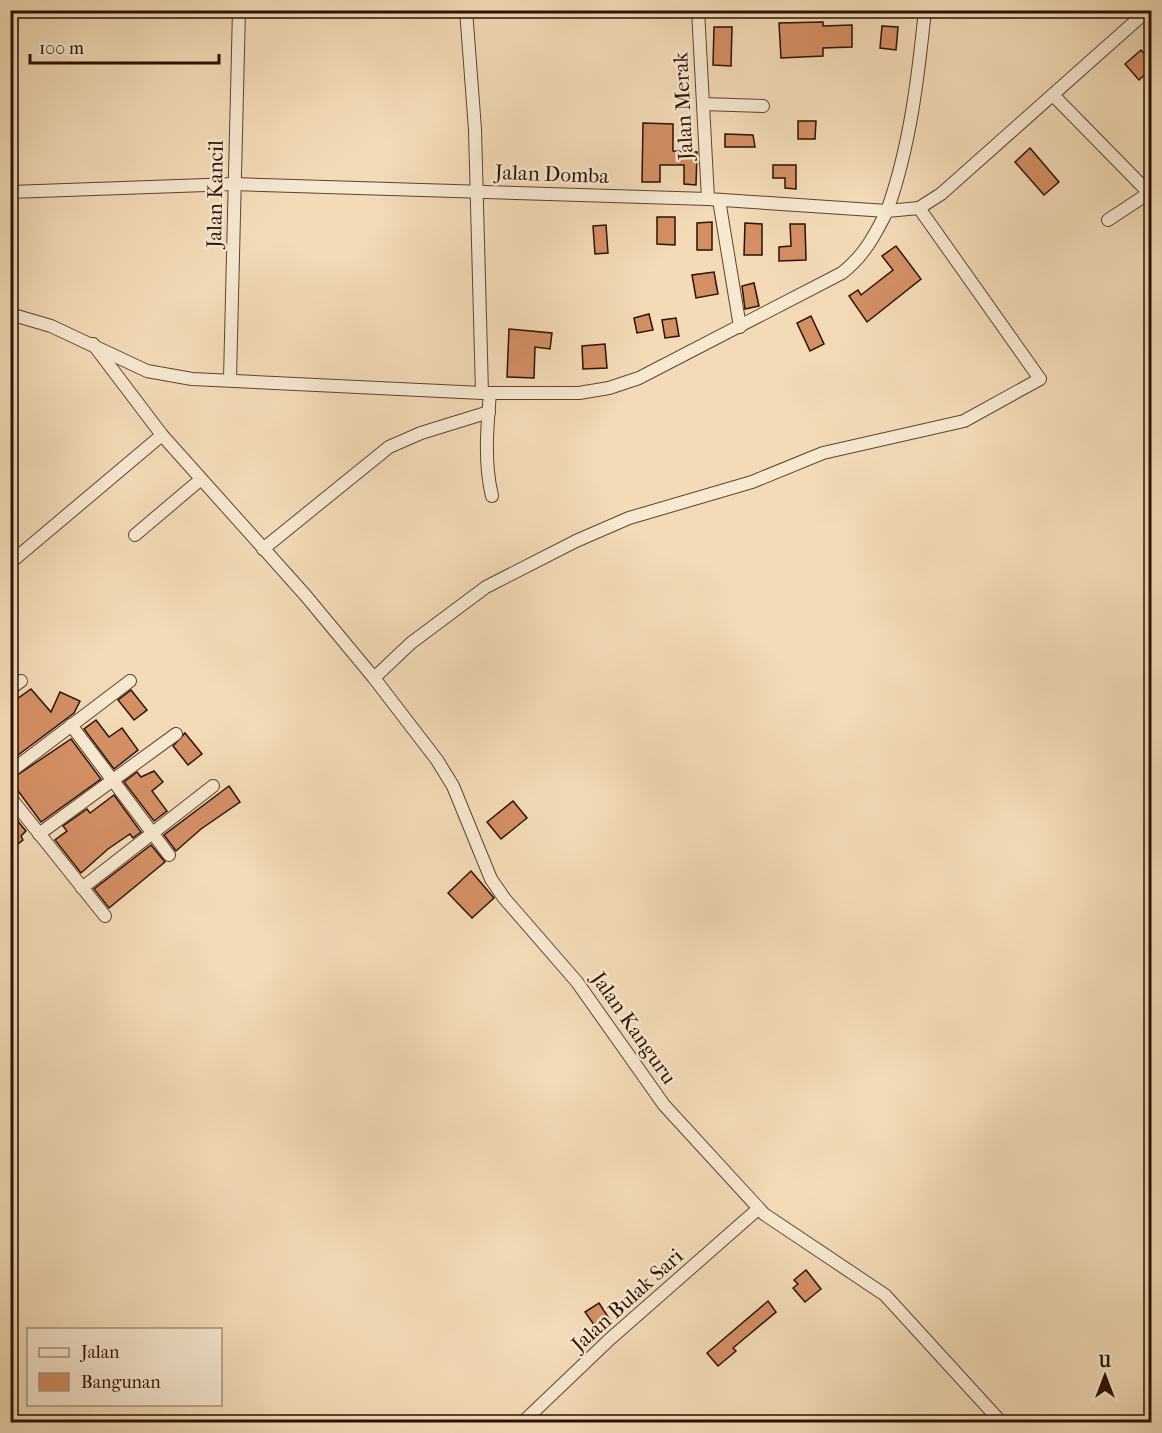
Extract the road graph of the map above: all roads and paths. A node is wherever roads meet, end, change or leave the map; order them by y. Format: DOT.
graph roads {
  1 [pos="12,10"];
  2 [pos="239,10"];
  3 [pos="466,10"];
  4 [pos="698,10"];
  5 [pos="925,10"];
  6 [pos="1148,10"];
  7 [pos="10,67"];
  8 [pos="1053,95"];
  9 [pos="703,104"];
  10 [pos="764,106"];
  11 [pos="234,184"];
  12 [pos="10,192"];
  13 [pos="477,192"];
  14 [pos="1151,193"];
  15 [pos="713,200"];
  16 [pos="919,208"];
  17 [pos="887,211"];
  18 [pos="1108,220"];
  19 [pos="10,305"];
  20 [pos="11,314"];
  21 [pos="740,327"];
  22 [pos="93,344"];
  23 [pos="230,379"];
  24 [pos="486,393"];
  25 [pos="489,412"];
  26 [pos="162,435"];
  27 [pos="200,480"];
  28 [pos="492,496"];
  29 [pos="135,535"];
  30 [pos="263,549"];
  31 [pos="10,563"];
  32 [pos="374,678"];
  33 [pos="21,681"];
  34 [pos="130,681"];
  35 [pos="10,689"];
  36 [pos="71,725"];
  37 [pos="176,734"];
  38 [pos="10,772"];
  39 [pos="111,780"];
  40 [pos="213,786"];
  41 [pos="10,797"];
  42 [pos="154,833"];
  43 [pos="39,834"];
  44 [pos="169,855"];
  45 [pos="82,888"];
  46 [pos="105,916"];
  47 [pos="758,1209"];
  48 [pos="523,1422"];
  49 [pos="1001,1422"];
  1 -- 7 [label="street"];
  2 -- 11 [label="street, Jalan Kancil"];
  3 -- 13 [label="street"];
  4 -- 9 [label="street, Jalan Merak"];
  5 -- 17 [label="street"];
  6 -- 8 [label="street"];
  8 -- 14 [label="street"];
  8 -- 16 [label="street"];
  9 -- 10 [label="street"];
  9 -- 15 [label="street, Jalan Merak"];
  11 -- 12 [label="street, Jalan Domba"];
  11 -- 13 [label="street, Jalan Domba"];
  11 -- 23 [label="street, Jalan Kancil"];
  13 -- 15 [label="street, Jalan Domba"];
  13 -- 24 [label="street"];
  14 -- 18 [label="street"];
  15 -- 17 [label="street, Jalan Domba"];
  15 -- 21 [label="street, Jalan Merak"];
  16 -- 17 [label="street, Jalan Domba"];
  16 -- 32 [label="street"];
  17 -- 21 [label="street"];
  19 -- 20 [label="street"];
  20 -- 22 [label="street"];
  21 -- 24 [label="street"];
  22 -- 23 [label="street"];
  22 -- 26 [label="street"];
  23 -- 24 [label="street"];
  24 -- 25 [label="street"];
  25 -- 28 [label="street"];
  25 -- 30 [label="street"];
  26 -- 27 [label="street, Jalan Kanguru"];
  26 -- 31 [label="street"];
  27 -- 29 [label="street"];
  27 -- 30 [label="street, Jalan Kanguru"];
  30 -- 32 [label="street, Jalan Kanguru"];
  32 -- 47 [label="street, Jalan Kanguru"];
  33 -- 35 [label="street"];
  34 -- 36 [label="street"];
  36 -- 38 [label="street"];
  36 -- 39 [label="street"];
  37 -- 39 [label="street"];
  39 -- 42 [label="street"];
  39 -- 43 [label="street"];
  40 -- 42 [label="street"];
  41 -- 43 [label="street"];
  42 -- 44 [label="street"];
  42 -- 45 [label="street"];
  43 -- 45 [label="street"];
  45 -- 46 [label="street"];
  47 -- 48 [label="street, Jalan Bulak Sari"];
  47 -- 49 [label="street, Jalan Kanguru"];
}
